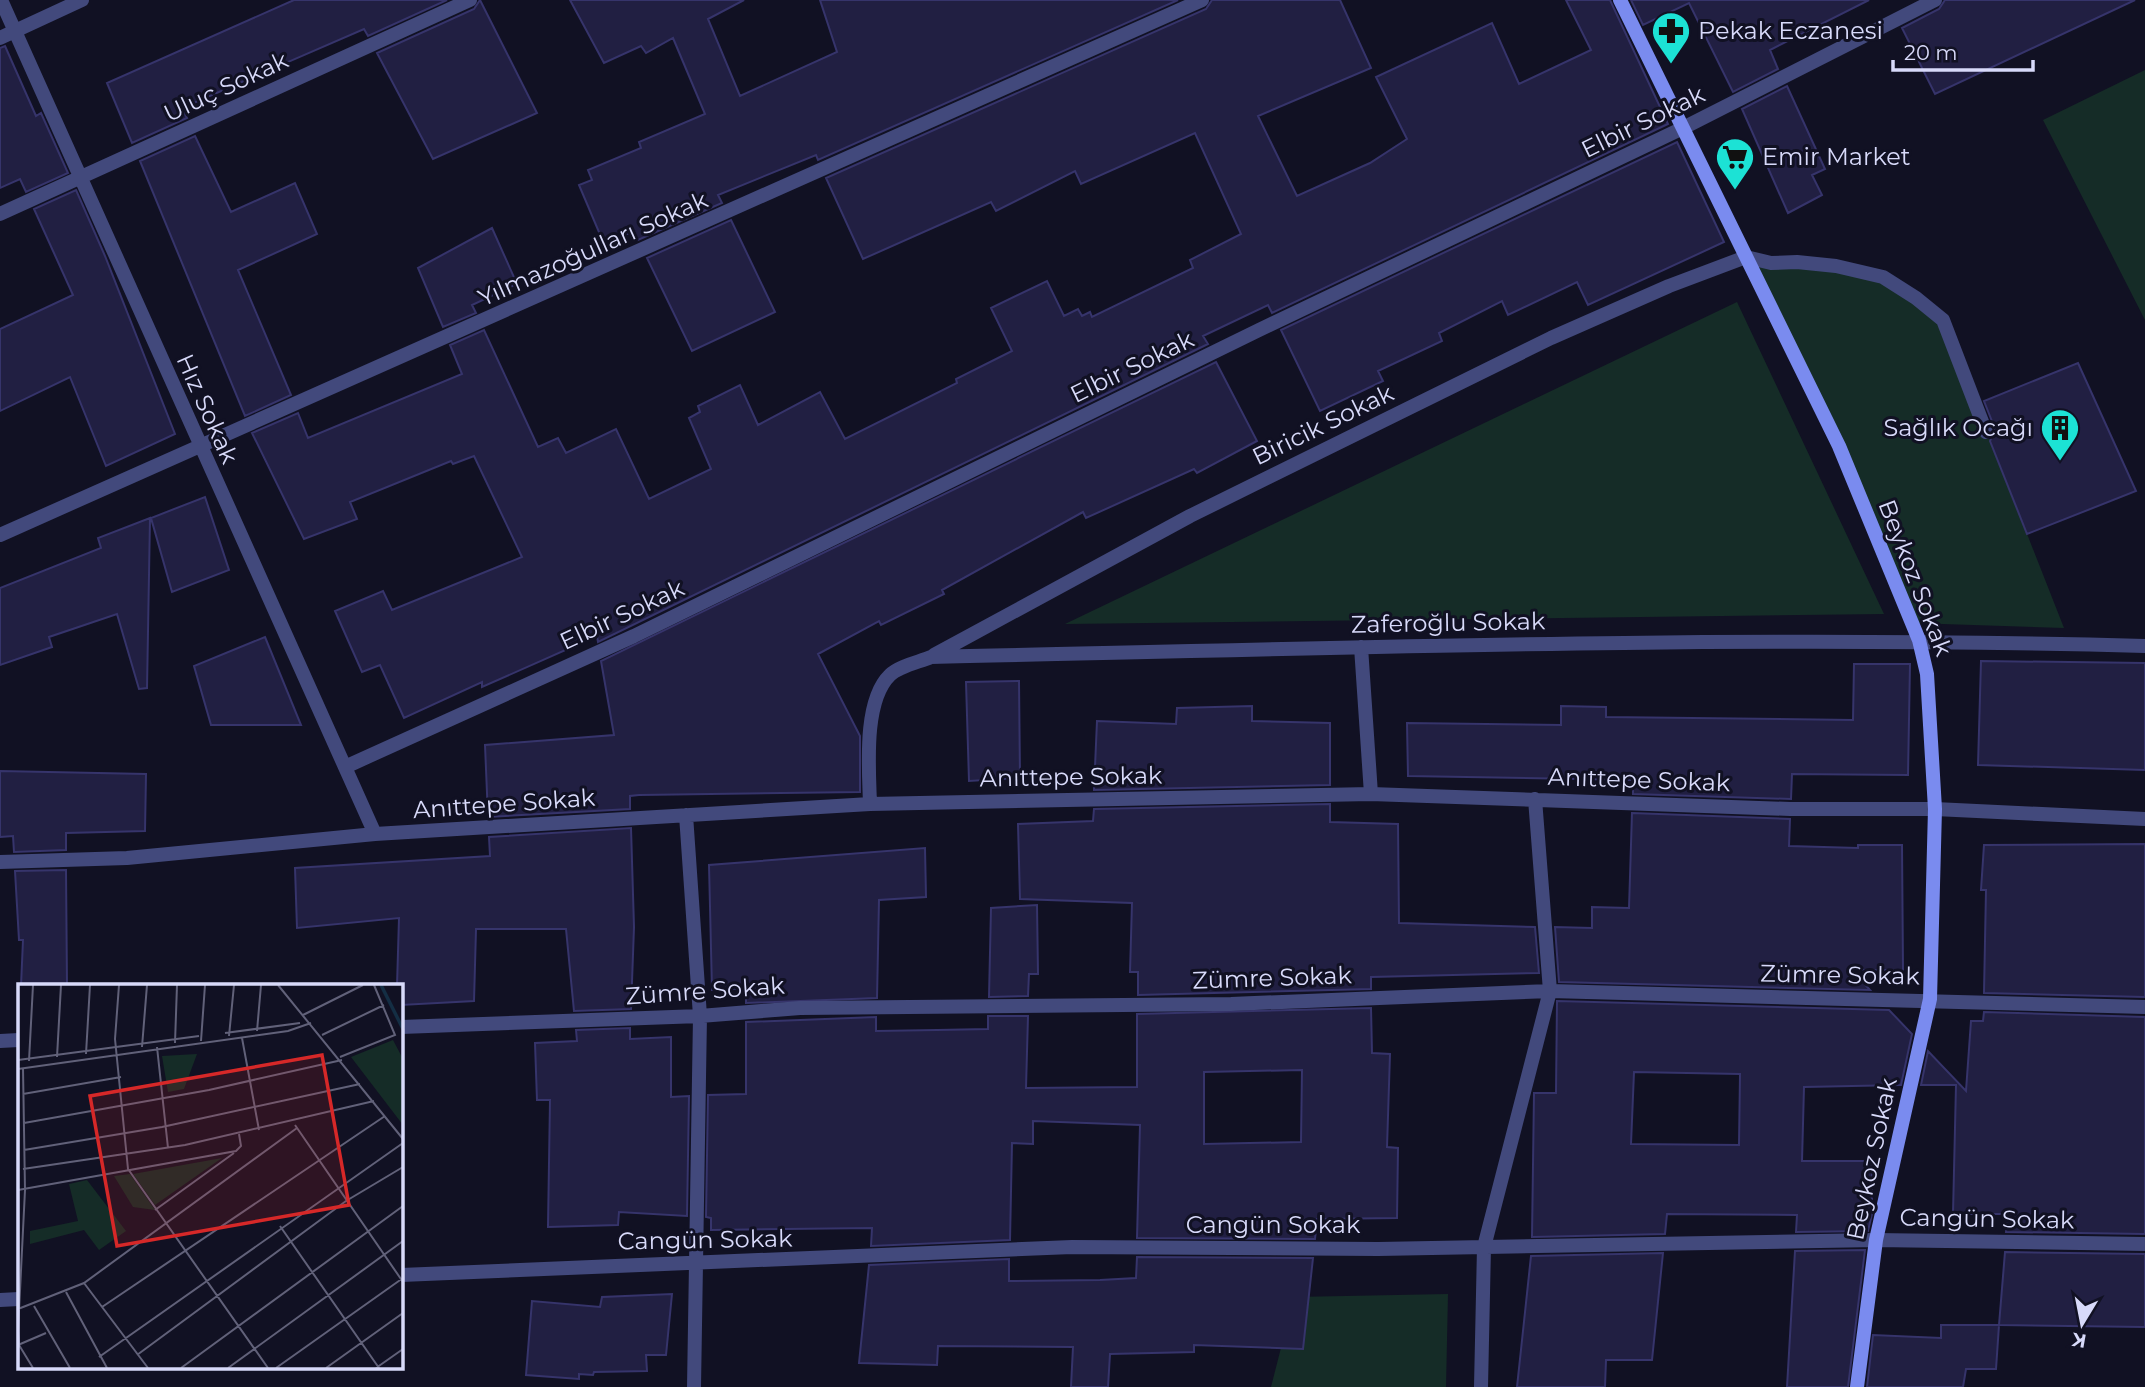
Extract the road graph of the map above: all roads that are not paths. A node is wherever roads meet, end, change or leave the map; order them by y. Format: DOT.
graph roads {
  1 [pos="1,0"];
  2 [pos="82,0"];
  3 [pos="470,0"];
  4 [pos="1202,0"];
  5 [pos="1620,0"];
  6 [pos="1935,0"];
  7 [pos="15,32"];
  8 [pos="0,38"];
  9 [pos="1684,128"];
  10 [pos="81,180"];
  11 [pos="0,214"];
  12 [pos="1746,257"];
  13 [pos="1986,432"];
  14 [pos="200,447"];
  15 [pos="0,535"];
  16 [pos="1919,640"];
  17 [pos="2145,646"];
  18 [pos="1361,648"];
  19 [pos="930,657"];
  20 [pos="345,767"];
  21 [pos="1371,794"];
  22 [pos="1535,799"];
  23 [pos="870,804"];
  24 [pos="1935,809"];
  25 [pos="686,815"];
  26 [pos="2145,820"];
  27 [pos="375,834"];
  28 [pos="0,862"];
  29 [pos="1550,991"];
  30 [pos="1930,999"];
  31 [pos="2145,1007"];
  32 [pos="700,1016"];
  33 [pos="402,1027"];
  34 [pos="0,1041"];
  35 [pos="18,1041"];
  36 [pos="1876,1240"];
  37 [pos="2145,1244"];
  38 [pos="1484,1247"];
  39 [pos="694,1261"];
  40 [pos="402,1275"];
  41 [pos="18,1299"];
  42 [pos="0,1300"];
  43 [pos="694,1387"];
  44 [pos="1481,1387"];
  45 [pos="1857,1387"];
  1 -- 7 [label="street, Hız Sokak"];
  2 -- 7 [label="street"];
  3 -- 10 [label="street, Uluç Sokak"];
  4 -- 14 [label="street, Yılmazoğulları Sokak"];
  5 -- 9 [label="street, Beykoz Sokak"];
  6 -- 9 [label="street, Elbir Sokak"];
  7 -- 8 [label="street"];
  7 -- 10 [label="street, Hız Sokak"];
  9 -- 12 [label="street, Beykoz Sokak"];
  9 -- 20 [label="street, Elbir Sokak"];
  10 -- 11 [label="street, Uluç Sokak"];
  10 -- 14 [label="street, Hız Sokak"];
  12 -- 13 [label="street"];
  12 -- 16 [label="street, Beykoz Sokak"];
  12 -- 19 [label="street, Biricik Sokak"];
  14 -- 15 [label="street, Yılmazoğulları Sokak"];
  14 -- 20 [label="street, Hız Sokak"];
  16 -- 17 [label="street, Zaferoğlu Sokak"];
  16 -- 18 [label="street, Zaferoğlu Sokak"];
  16 -- 24 [label="street, Beykoz Sokak"];
  18 -- 19 [label="street, Zaferoğlu Sokak"];
  18 -- 21 [label="street"];
  19 -- 23 [label="street, Zaferoğlu Sokak"];
  20 -- 27 [label="street, Hız Sokak"];
  21 -- 22 [label="street, Anıttepe Sokak"];
  21 -- 23 [label="street, Anıttepe Sokak"];
  22 -- 24 [label="street, Anıttepe Sokak"];
  22 -- 29 [label="street"];
  23 -- 25 [label="street, Anıttepe Sokak"];
  24 -- 26 [label="street, Anıttepe Sokak"];
  24 -- 30 [label="street, Beykoz Sokak"];
  25 -- 27 [label="street, Anıttepe Sokak"];
  25 -- 32 [label="street"];
  27 -- 28 [label="street, Anıttepe Sokak"];
  29 -- 30 [label="street, Zümre Sokak"];
  29 -- 32 [label="street, Zümre Sokak"];
  29 -- 38 [label="street"];
  30 -- 31 [label="street, Zümre Sokak"];
  30 -- 36 [label="street, Beykoz Sokak"];
  32 -- 33 [label="street, Zümre Sokak"];
  32 -- 39 [label="street"];
  34 -- 35 [label="street"];
  36 -- 37 [label="street, Cangün Sokak"];
  36 -- 38 [label="street, Cangün Sokak"];
  36 -- 45 [label="street, Beykoz Sokak"];
  38 -- 39 [label="street, Cangün Sokak"];
  38 -- 44 [label="street"];
  39 -- 40 [label="street, Cangün Sokak"];
  39 -- 43 [label="street"];
  41 -- 42 [label="street"];
}
